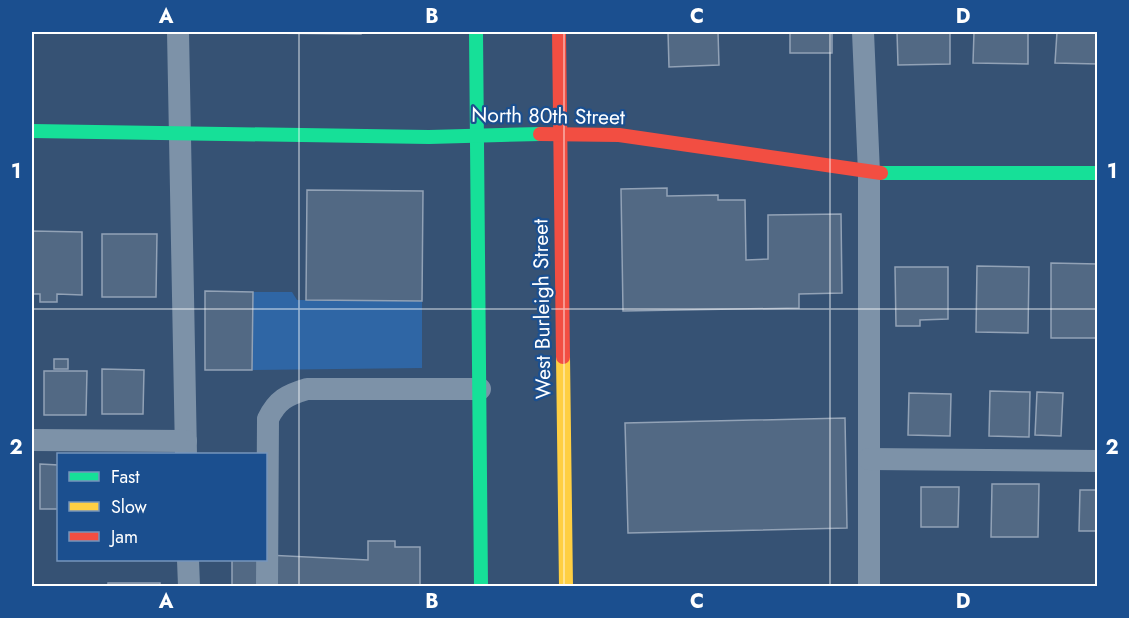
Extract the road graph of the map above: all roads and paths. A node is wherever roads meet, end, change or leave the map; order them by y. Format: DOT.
graph roads {
  1 [pos="178,32"];
  2 [pos="476,32"];
  3 [pos="559,32"];
  4 [pos="863,32"];
  5 [pos="32,131"];
  6 [pos="179,132"];
  7 [pos="561,133"];
  8 [pos="478,135"];
  9 [pos="869,173"];
  10 [pos="1098,173"];
  11 [pos="480,389"];
  12 [pos="32,440"];
  13 [pos="186,448"];
  14 [pos="869,459"];
  15 [pos="1098,461"];
  16 [pos="188,561"];
  17 [pos="189,586"];
  18 [pos="267,586"];
  19 [pos="481,586"];
  20 [pos="566,586"];
  21 [pos="869,586"];
  1 -- 6 [label="lane"];
  2 -- 8 [label="main road"];
  3 -- 7 [label="main road, West Burleigh Street"];
  4 -- 9 [label="lane"];
  5 -- 6 [label="main road, North 80th Street"];
  6 -- 8 [label="main road, North 80th Street"];
  6 -- 13 [label="lane"];
  7 -- 8 [label="main road, North 80th Street"];
  7 -- 9 [label="main road, North 80th Street"];
  7 -- 20 [label="main road, West Burleigh Street"];
  8 -- 11 [label="main road"];
  9 -- 10 [label="main road, North 80th Street"];
  9 -- 14 [label="lane"];
  11 -- 18 [label="lane"];
  11 -- 19 [label="main road"];
  12 -- 13 [label="lane"];
  14 -- 15 [label="lane"];
  14 -- 21 [label="lane"];
  16 -- 17 [label="lane"];
}
